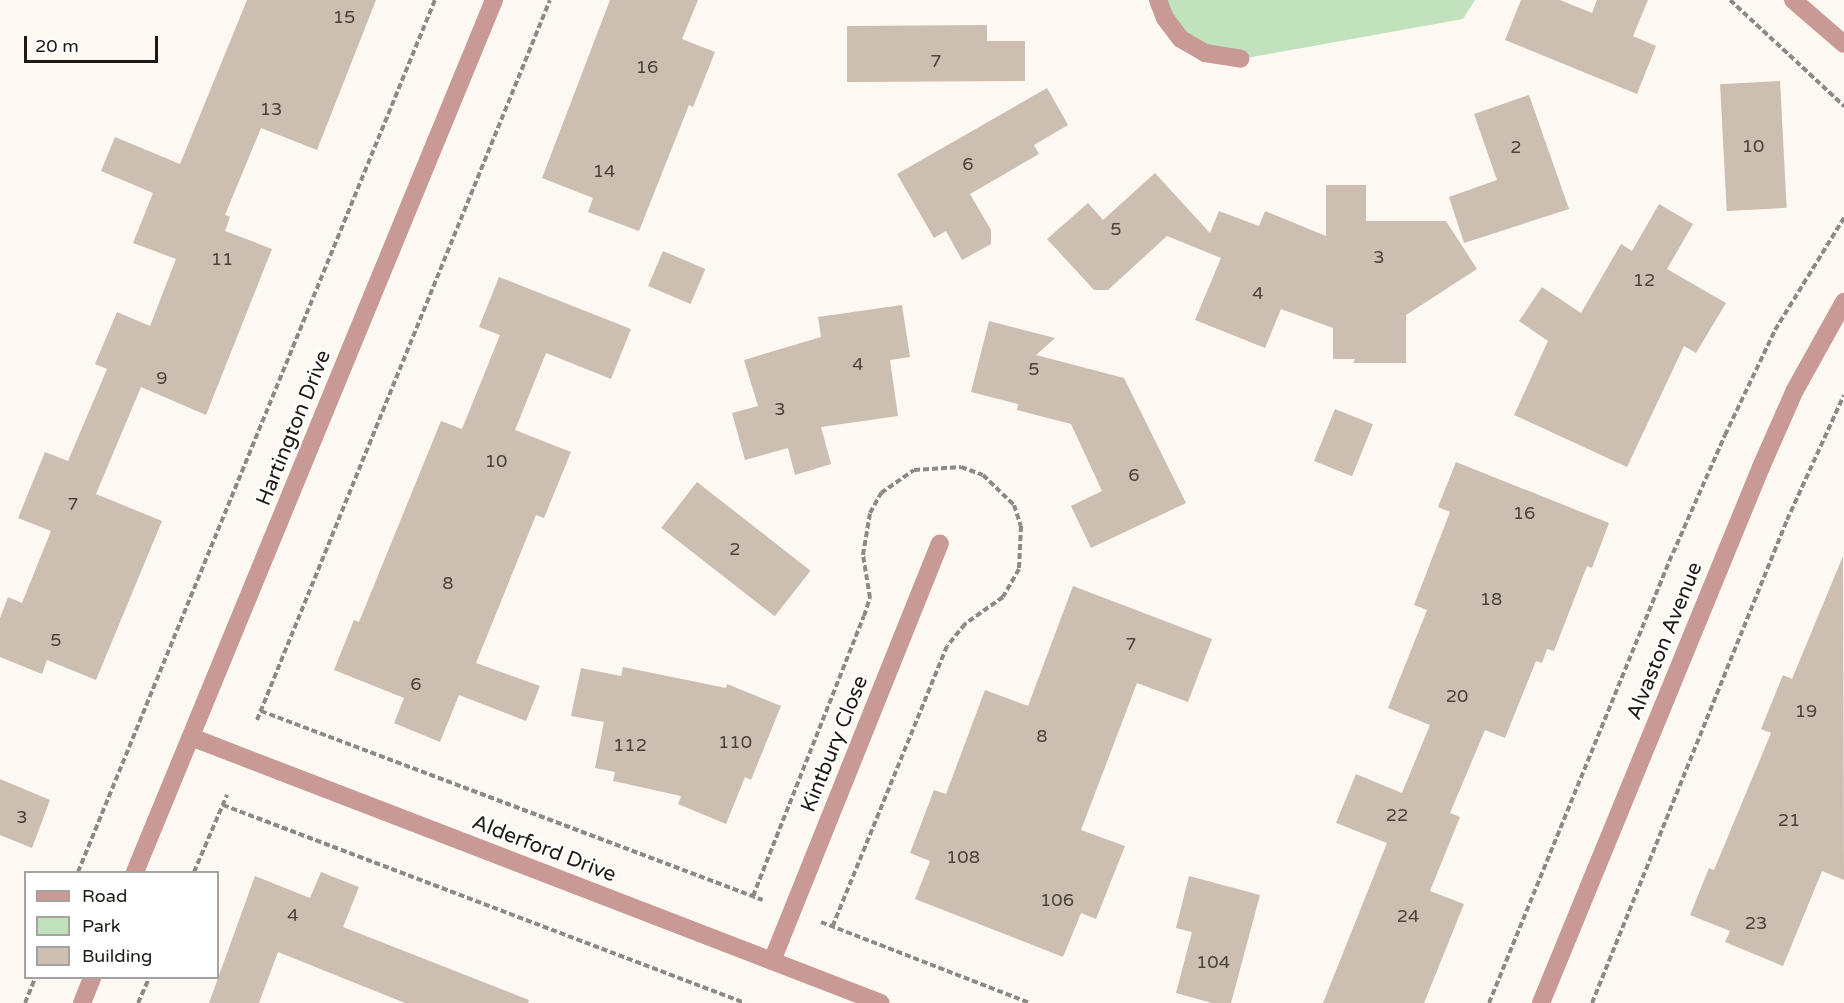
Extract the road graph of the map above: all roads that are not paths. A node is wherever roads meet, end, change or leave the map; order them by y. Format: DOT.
graph roads {
  1 [pos="494,0"];
  2 [pos="1158,0"];
  3 [pos="1793,0"];
  4 [pos="1844,44"];
  5 [pos="1241,59"];
  6 [pos="1844,302"];
  7 [pos="940,544"];
  8 [pos="191,736"];
  9 [pos="136,871"];
  10 [pos="772,961"];
  11 [pos="92,979"];
  12 [pos="82,1003"];
  13 [pos="881,1003"];
  14 [pos="1541,1003"];
  1 -- 8 [label="street, Hartington Drive"];
  2 -- 5 [label="street"];
  3 -- 4 [label="street"];
  6 -- 14 [label="street, Alvaston Avenue"];
  7 -- 10 [label="street, Kintbury Close"];
  8 -- 9 [label="street, Hartington Drive"];
  8 -- 10 [label="street, Alderford Drive"];
  10 -- 13 [label="street, Alderford Drive"];
  11 -- 12 [label="street"];
}
